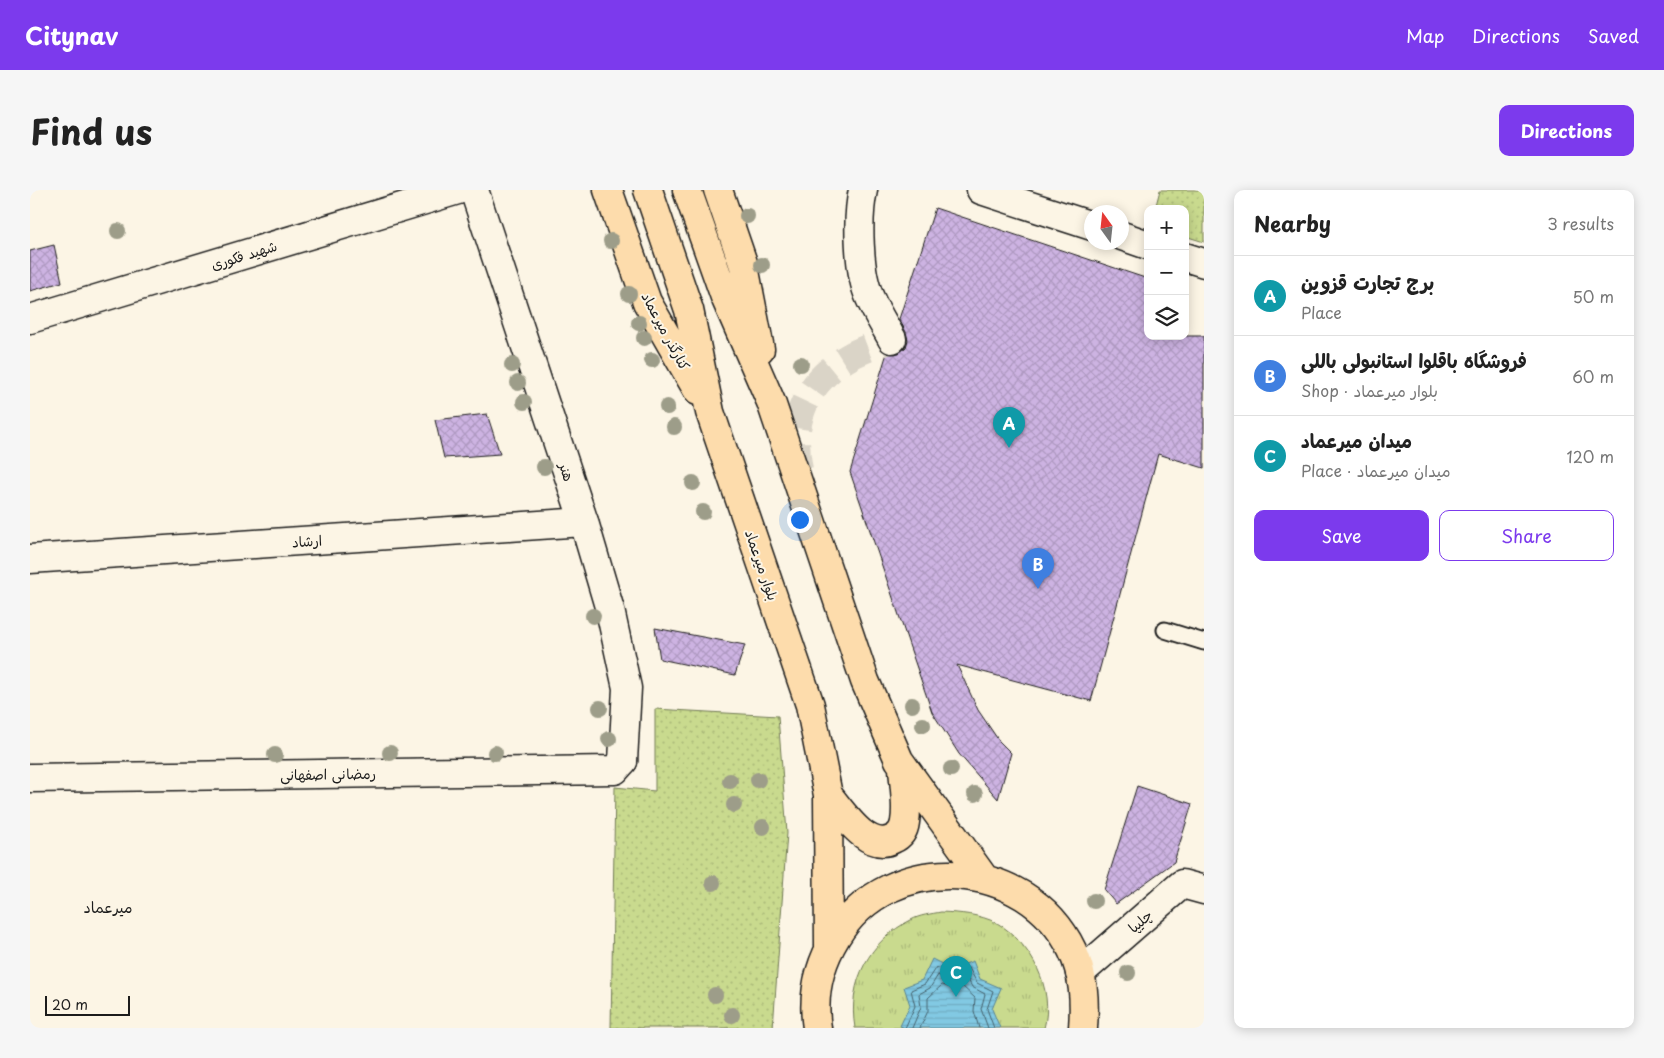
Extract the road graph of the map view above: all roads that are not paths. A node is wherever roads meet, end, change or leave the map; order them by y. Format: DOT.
graph roads {
  1 [pos="458,190"];
  2 [pos="474,190"];
  3 [pos="608,190"];
  4 [pos="648,190"];
  5 [pos="687,190"];
  6 [pos="718,190"];
  7 [pos="863,190"];
  8 [pos="981,190"];
  9 [pos="1084,223"];
  10 [pos="1129,238"];
  11 [pos="1144,244"];
  12 [pos="1189,258"];
  13 [pos="1204,263"];
  14 [pos="30,320"];
  15 [pos="892,339"];
  16 [pos="771,402"];
  17 [pos="710,412"];
  18 [pos="584,522"];
  19 [pos="30,559"];
  20 [pos="1165,630"];
  21 [pos="1204,642"];
  22 [pos="623,762"];
  23 [pos="903,768"];
  24 [pos="30,778"];
  25 [pos="828,795"];
  26 [pos="984,878"];
  27 [pos="1204,890"];
  28 [pos="829,949"];
  29 [pos="1080,973"];
  30 [pos="817,1028"];
  31 [pos="1083,1028"];
  1 -- 14 [label="street, شهید فکوری"];
  2 -- 18 [label="street, هنر"];
  3 -- 17 [label="main road, کنارگذر میرعماد"];
  4 -- 17 [label="main road, بلوار میرعماد"];
  5 -- 16 [label="main road"];
  6 -- 16 [label="main road"];
  7 -- 15 [label="street"];
  8 -- 9 [label="street"];
  10 -- 11 [label="street"];
  12 -- 13 [label="street"];
  16 -- 23 [label="main road"];
  17 -- 25 [label="main road, بلوار میرعماد"];
  18 -- 19 [label="street, ارشاد"];
  18 -- 22 [label="street, هنر"];
  20 -- 21 [label="lane"];
  22 -- 24 [label="street, رمضانی اصفهانی"];
  23 -- 25 [label="main road"];
  23 -- 26 [label="main road"];
  25 -- 28 [label="main road, بلوار میرعماد"];
  26 -- 28 [label="main road"];
  26 -- 29 [label="main road"];
  27 -- 29 [label="street, چلیپا"];
  28 -- 30 [label="main road"];
  29 -- 31 [label="main road"];
}
